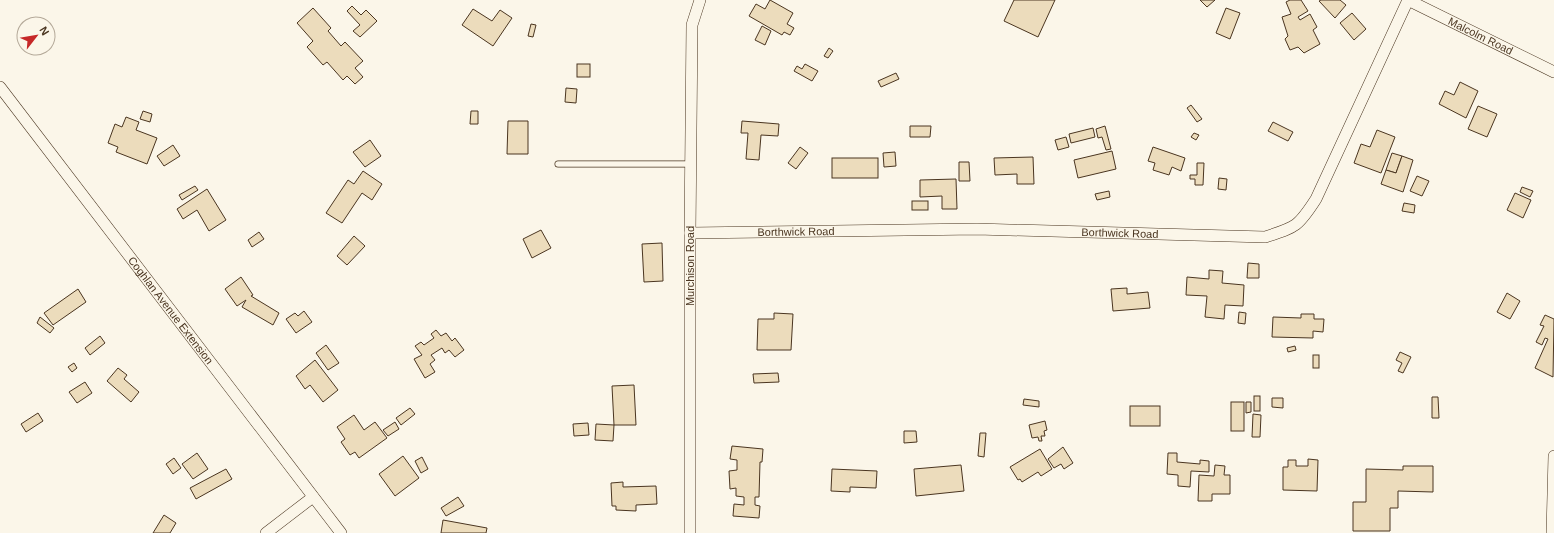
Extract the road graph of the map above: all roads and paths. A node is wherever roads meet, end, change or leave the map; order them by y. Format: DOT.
graph roads {
  1 [pos="700,0"];
  2 [pos="1408,0"];
  3 [pos="1554,72"];
  4 [pos="0,87"];
  5 [pos="558,164"];
  6 [pos="690,164"];
  7 [pos="690,233"];
  8 [pos="1554,456"];
  9 [pos="313,496"];
  10 [pos="266,533"];
  11 [pos="341,533"];
  12 [pos="690,533"];
  13 [pos="1552,533"];
  1 -- 6 [label="street, Murchison Road"];
  2 -- 3 [label="street, Malcolm Road"];
  2 -- 7 [label="street, Borthwick Road"];
  4 -- 9 [label="street, Coghlan Avenue Extension"];
  5 -- 6 [label="lane"];
  6 -- 7 [label="street, Murchison Road"];
  7 -- 12 [label="street, Murchison Road"];
  8 -- 13 [label="street"];
  9 -- 10 [label="street"];
  9 -- 11 [label="street, Coghlan Avenue Extension"];
}
